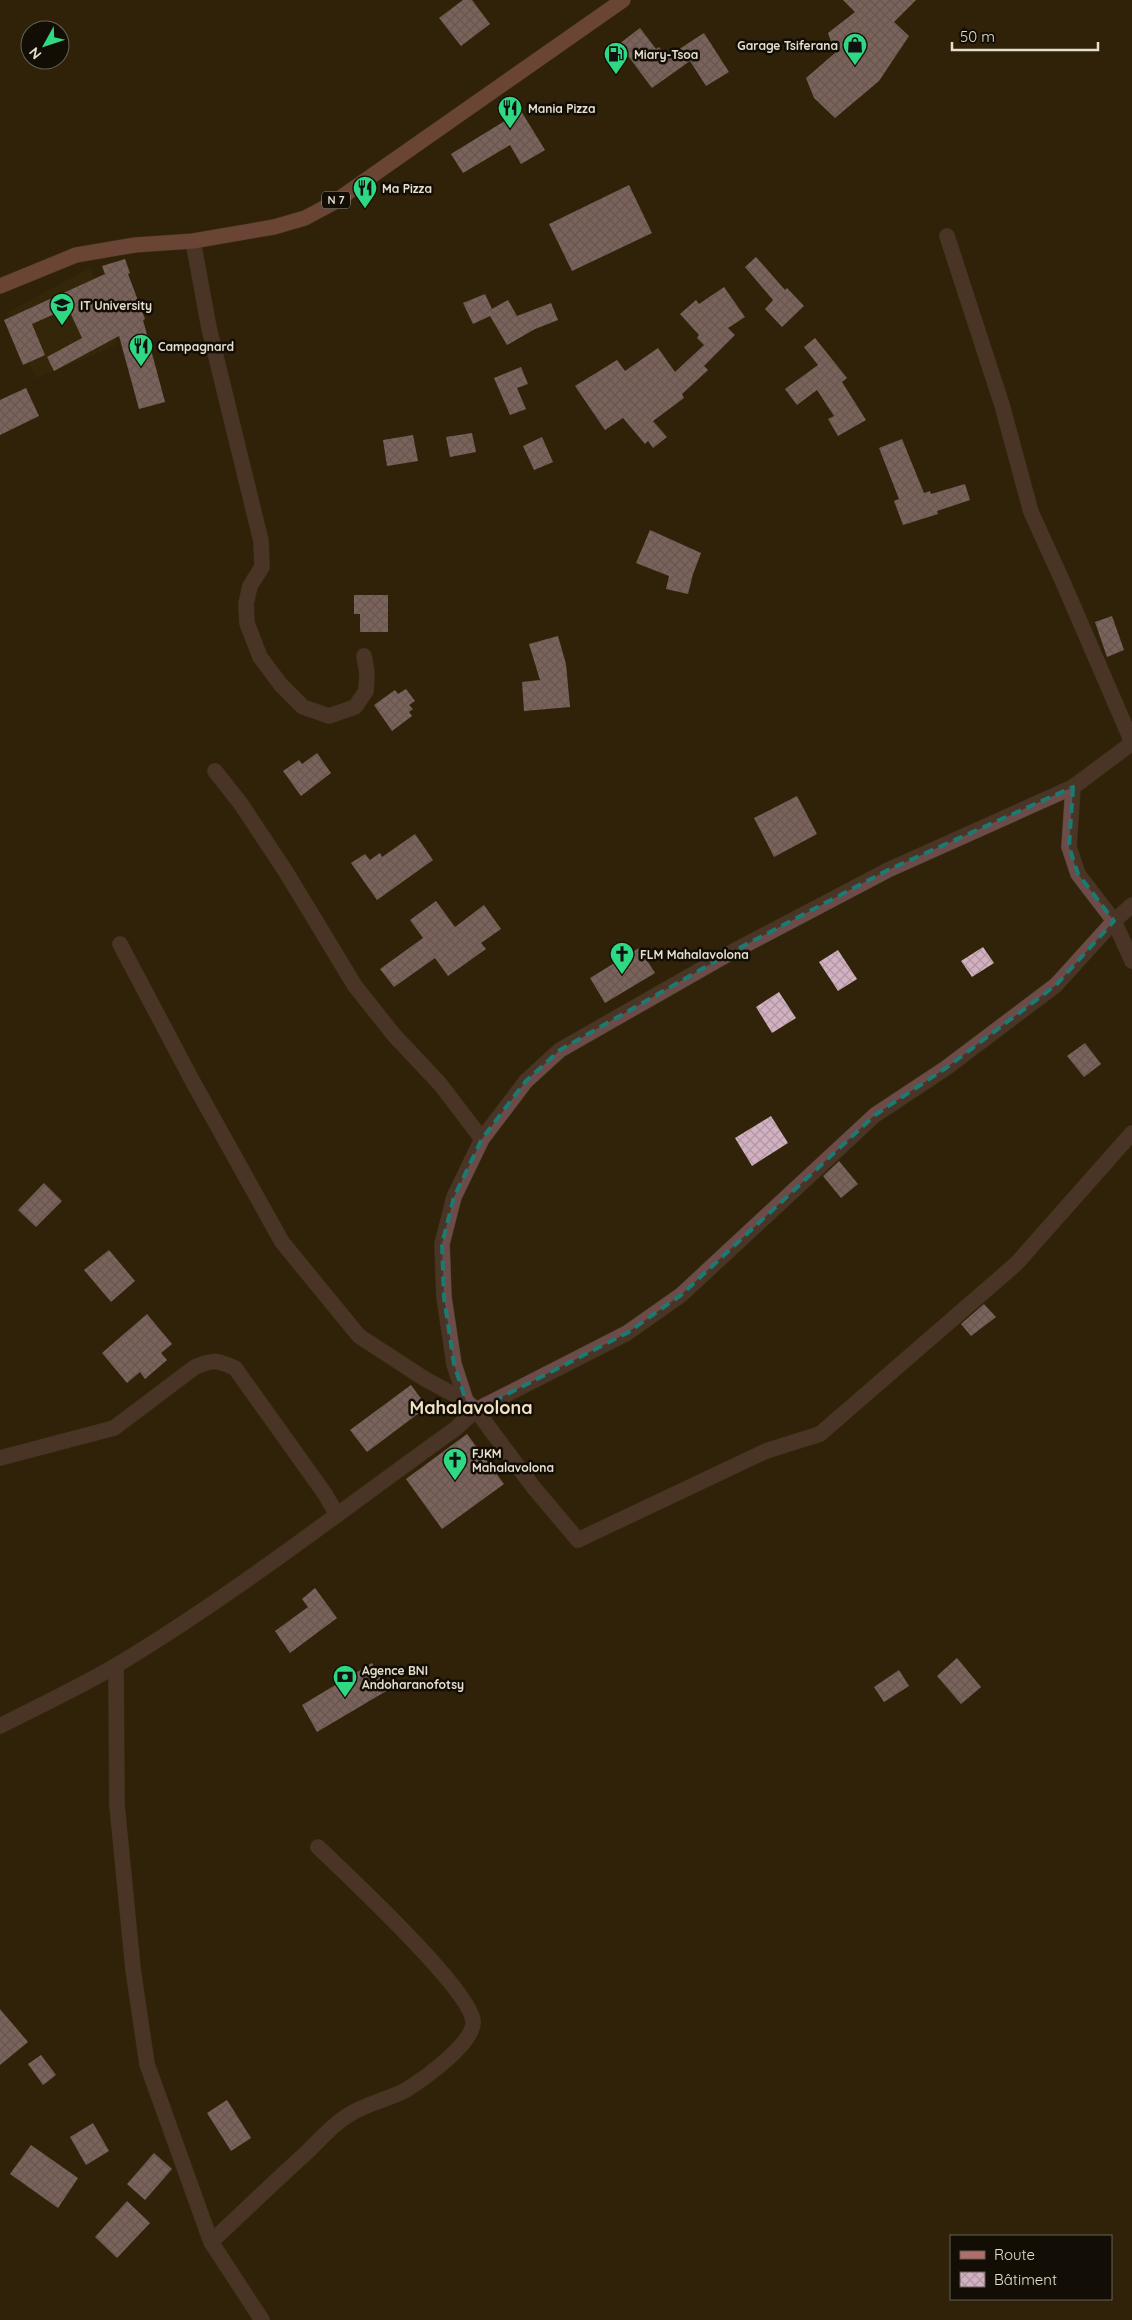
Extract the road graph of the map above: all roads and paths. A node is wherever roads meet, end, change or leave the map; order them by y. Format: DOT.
graph roads {
  1 [pos="624,0"];
  2 [pos="947,236"];
  3 [pos="193,241"];
  4 [pos="0,286"];
  5 [pos="364,656"];
  6 [pos="1132,743"];
  7 [pos="214,770"];
  8 [pos="1073,787"];
  9 [pos="1132,905"];
  10 [pos="1114,921"];
  11 [pos="120,944"];
  12 [pos="1132,961"];
  13 [pos="1132,1132"];
  14 [pos="482,1139"];
  15 [pos="471,1405"];
  16 [pos="0,1458"];
  17 [pos="337,1515"];
  18 [pos="116,1666"];
  19 [pos="0,1726"];
  20 [pos="318,1847"];
  21 [pos="210,2242"];
  22 [pos="262,2320"];
  1 -- 3 [label="main road, N 7"];
  2 -- 6 [label="street"];
  3 -- 4 [label="main road, N 7"];
  3 -- 5 [label="street"];
  6 -- 8 [label="street"];
  7 -- 14 [label="street"];
  8 -- 10 [label="street"];
  8 -- 14 [label="street"];
  9 -- 10 [label="street"];
  10 -- 12 [label="street"];
  10 -- 15 [label="street"];
  11 -- 15 [label="street"];
  13 -- 15 [label="street"];
  14 -- 15 [label="street"];
  15 -- 17 [label="street"];
  16 -- 17 [label="street"];
  17 -- 18 [label="street"];
  18 -- 19 [label="street"];
  18 -- 21 [label="street"];
  20 -- 21 [label="street"];
  21 -- 22 [label="street"];
}
